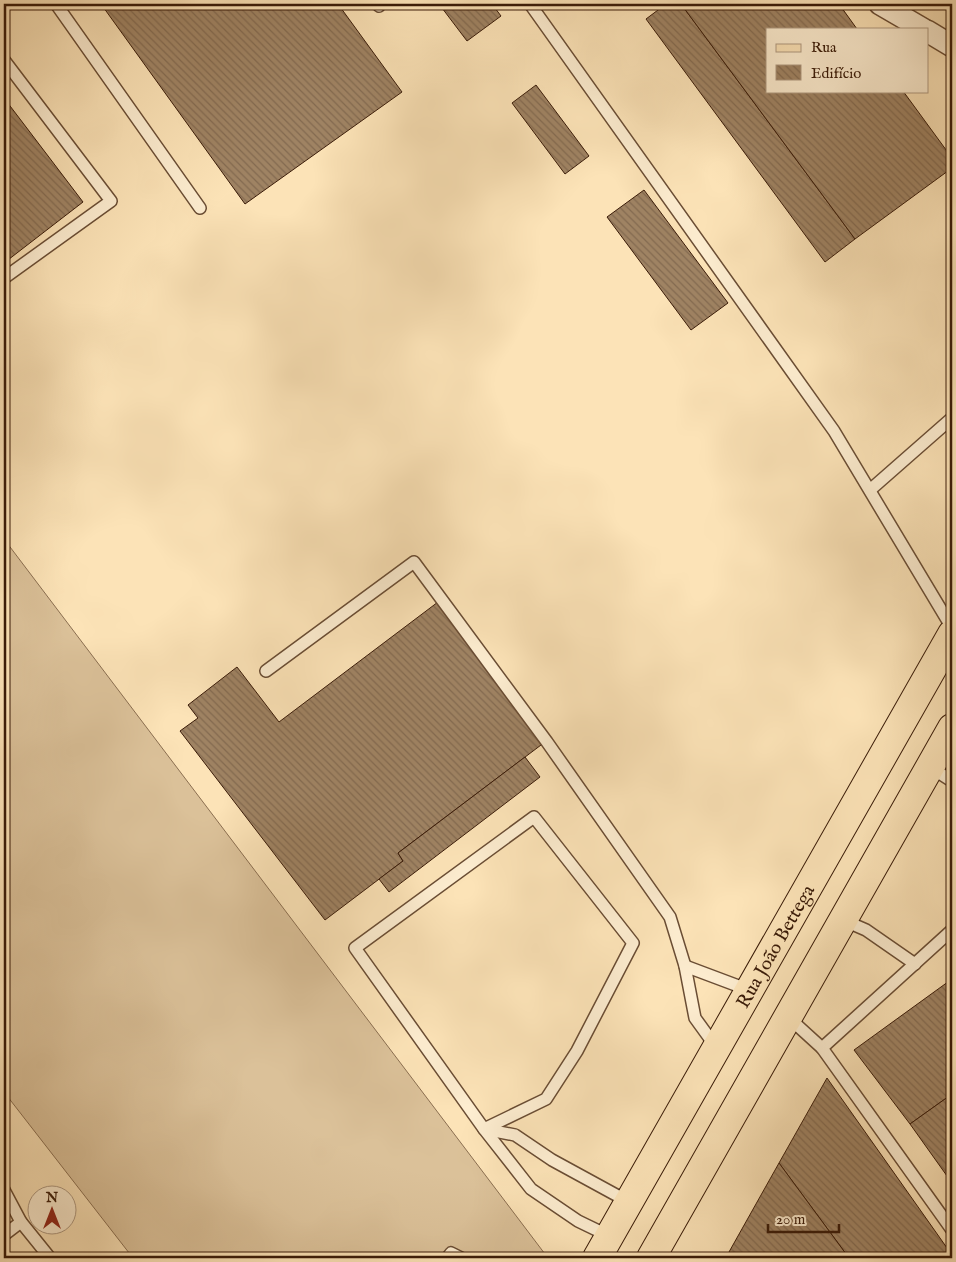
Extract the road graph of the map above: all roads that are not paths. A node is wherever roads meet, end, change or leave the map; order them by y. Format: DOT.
graph roads {
  1 [pos="56,4"];
  2 [pos="530,4"];
  3 [pos="880,4"];
  4 [pos="921,28"];
  5 [pos="928,32"];
  6 [pos="952,46"];
  7 [pos="4,60"];
  8 [pos="200,208"];
  9 [pos="4,278"];
  10 [pos="952,418"];
  11 [pos="870,490"];
  12 [pos="952,628"];
  13 [pos="952,634"];
  14 [pos="266,671"];
  15 [pos="952,728"];
  16 [pos="941,774"];
  17 [pos="843,920"];
  18 [pos="952,930"];
  19 [pos="915,964"];
  20 [pos="685,966"];
  21 [pos="749,990"];
  22 [pos="788,1017"];
  23 [pos="716,1048"];
  24 [pos="822,1048"];
  25 [pos="484,1129"];
  26 [pos="4,1190"];
  27 [pos="628,1202"];
  28 [pos="21,1222"];
  29 [pos="952,1230"];
  30 [pos="4,1235"];
  31 [pos="603,1247"];
  32 [pos="50,1258"];
  33 [pos="447,1258"];
  34 [pos="461,1258"];
  35 [pos="651,1258"];
  1 -- 8 [label="lane"];
  2 -- 11 [label="lane"];
  3 -- 4 [label="street"];
  5 -- 6 [label="street"];
  7 -- 9 [label="lane"];
  10 -- 11 [label="lane"];
  11 -- 12 [label="lane"];
  13 -- 21 [label="main road, Rua João Bettega"];
  14 -- 20 [label="lane"];
  15 -- 16 [label="main road"];
  16 -- 17 [label="main road"];
  17 -- 19 [label="lane"];
  17 -- 22 [label="main road"];
  18 -- 19 [label="lane"];
  19 -- 24 [label="lane"];
  20 -- 21 [label="lane"];
  20 -- 23 [label="lane"];
  21 -- 23 [label="main road, Rua João Bettega"];
  22 -- 24 [label="lane"];
  22 -- 35 [label="main road"];
  23 -- 27 [label="main road, Rua João Bettega"];
  24 -- 29 [label="lane"];
  25 -- 25 [label="lane"];
  25 -- 27 [label="lane"];
  25 -- 31 [label="lane"];
  26 -- 28 [label="lane"];
  27 -- 31 [label="main road, Rua João Bettega"];
  28 -- 30 [label="lane"];
  28 -- 32 [label="lane"];
  33 -- 34 [label="lane"];
}
